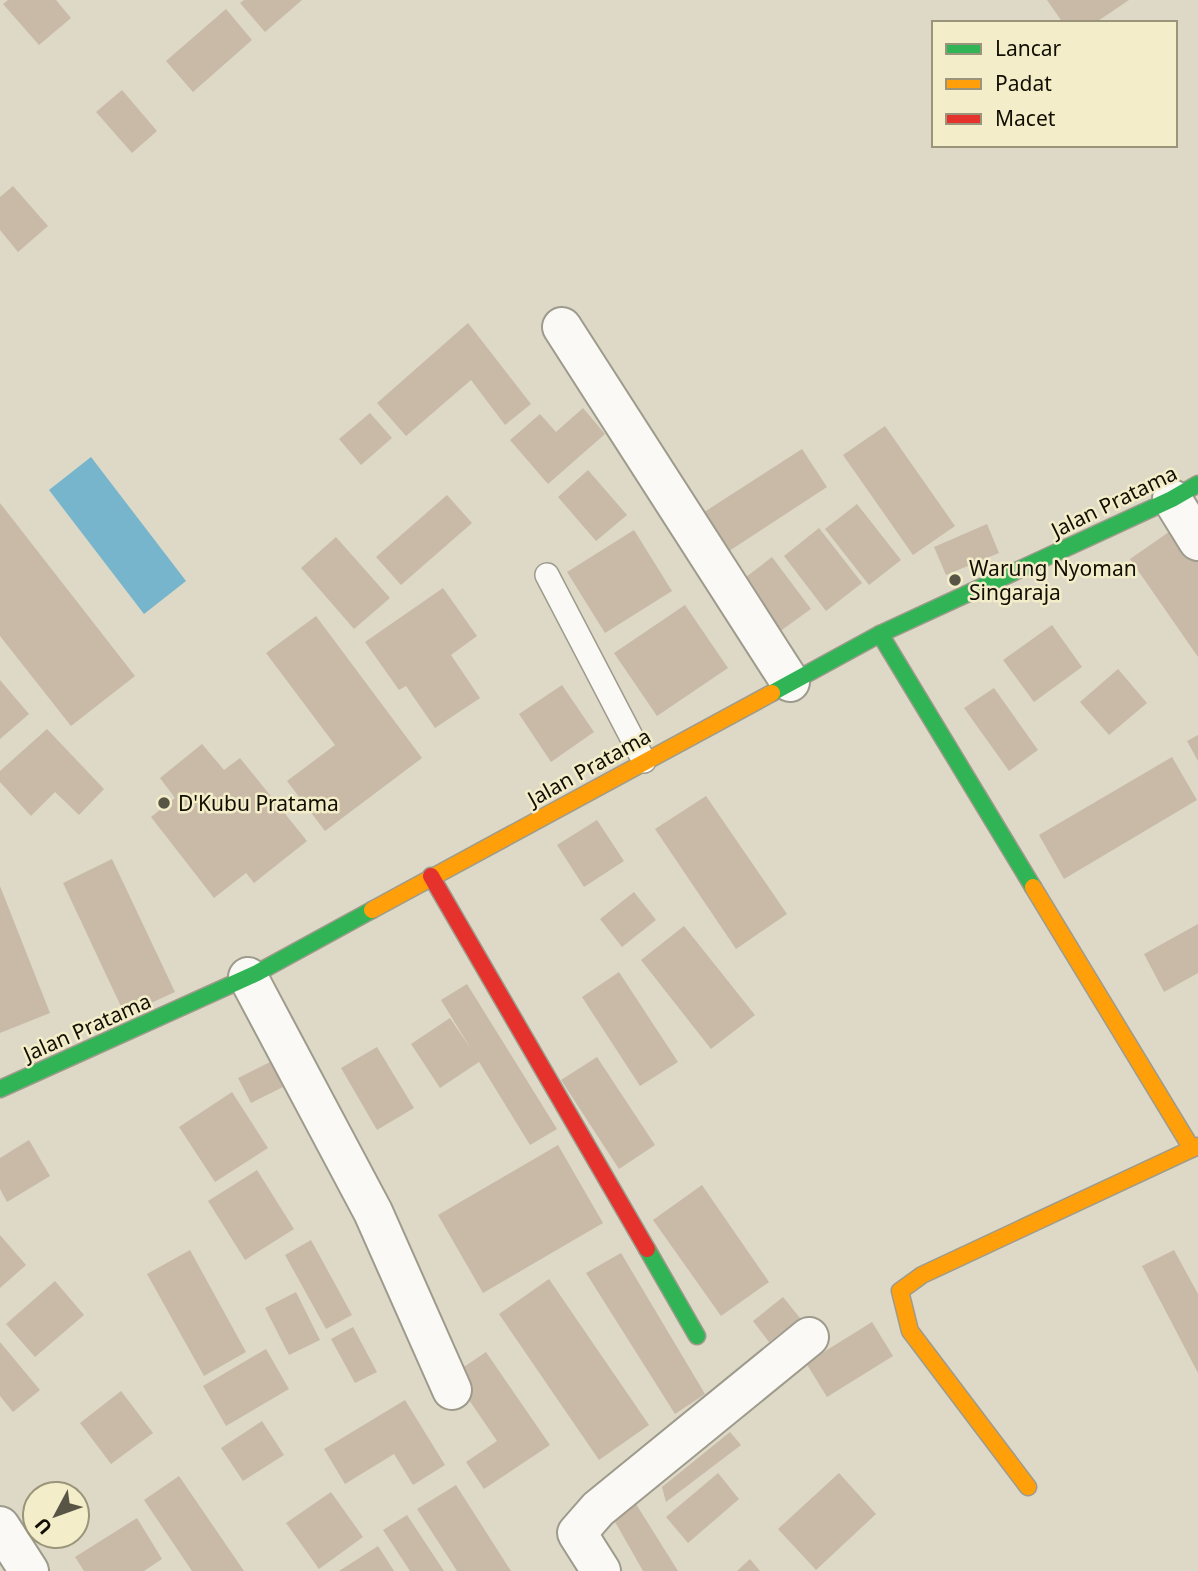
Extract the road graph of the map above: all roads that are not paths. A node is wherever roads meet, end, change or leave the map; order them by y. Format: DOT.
graph roads {
  1 [pos="562,327"];
  2 [pos="1185,491"];
  3 [pos="1198,541"];
  4 [pos="547,575"];
  5 [pos="880,634"];
  6 [pos="790,682"];
  7 [pos="644,761"];
  8 [pos="431,876"];
  9 [pos="248,977"];
  10 [pos="0,1089"];
  11 [pos="1195,1147"];
  12 [pos="697,1336"];
  13 [pos="809,1337"];
  14 [pos="452,1390"];
  15 [pos="1028,1487"];
  16 [pos="0,1526"];
  17 [pos="29,1571"];
  18 [pos="601,1571"];
  1 -- 6 [label="street"];
  2 -- 3 [label="street"];
  2 -- 5 [label="street, Jalan Pratama"];
  4 -- 7 [label="lane"];
  5 -- 6 [label="street, Jalan Pratama"];
  5 -- 11 [label="street"];
  6 -- 7 [label="street, Jalan Pratama"];
  7 -- 8 [label="street, Jalan Pratama"];
  8 -- 9 [label="street, Jalan Pratama"];
  8 -- 12 [label="street"];
  9 -- 10 [label="street, Jalan Pratama"];
  9 -- 14 [label="street"];
  11 -- 15 [label="street"];
  13 -- 18 [label="street"];
  16 -- 17 [label="street"];
}
